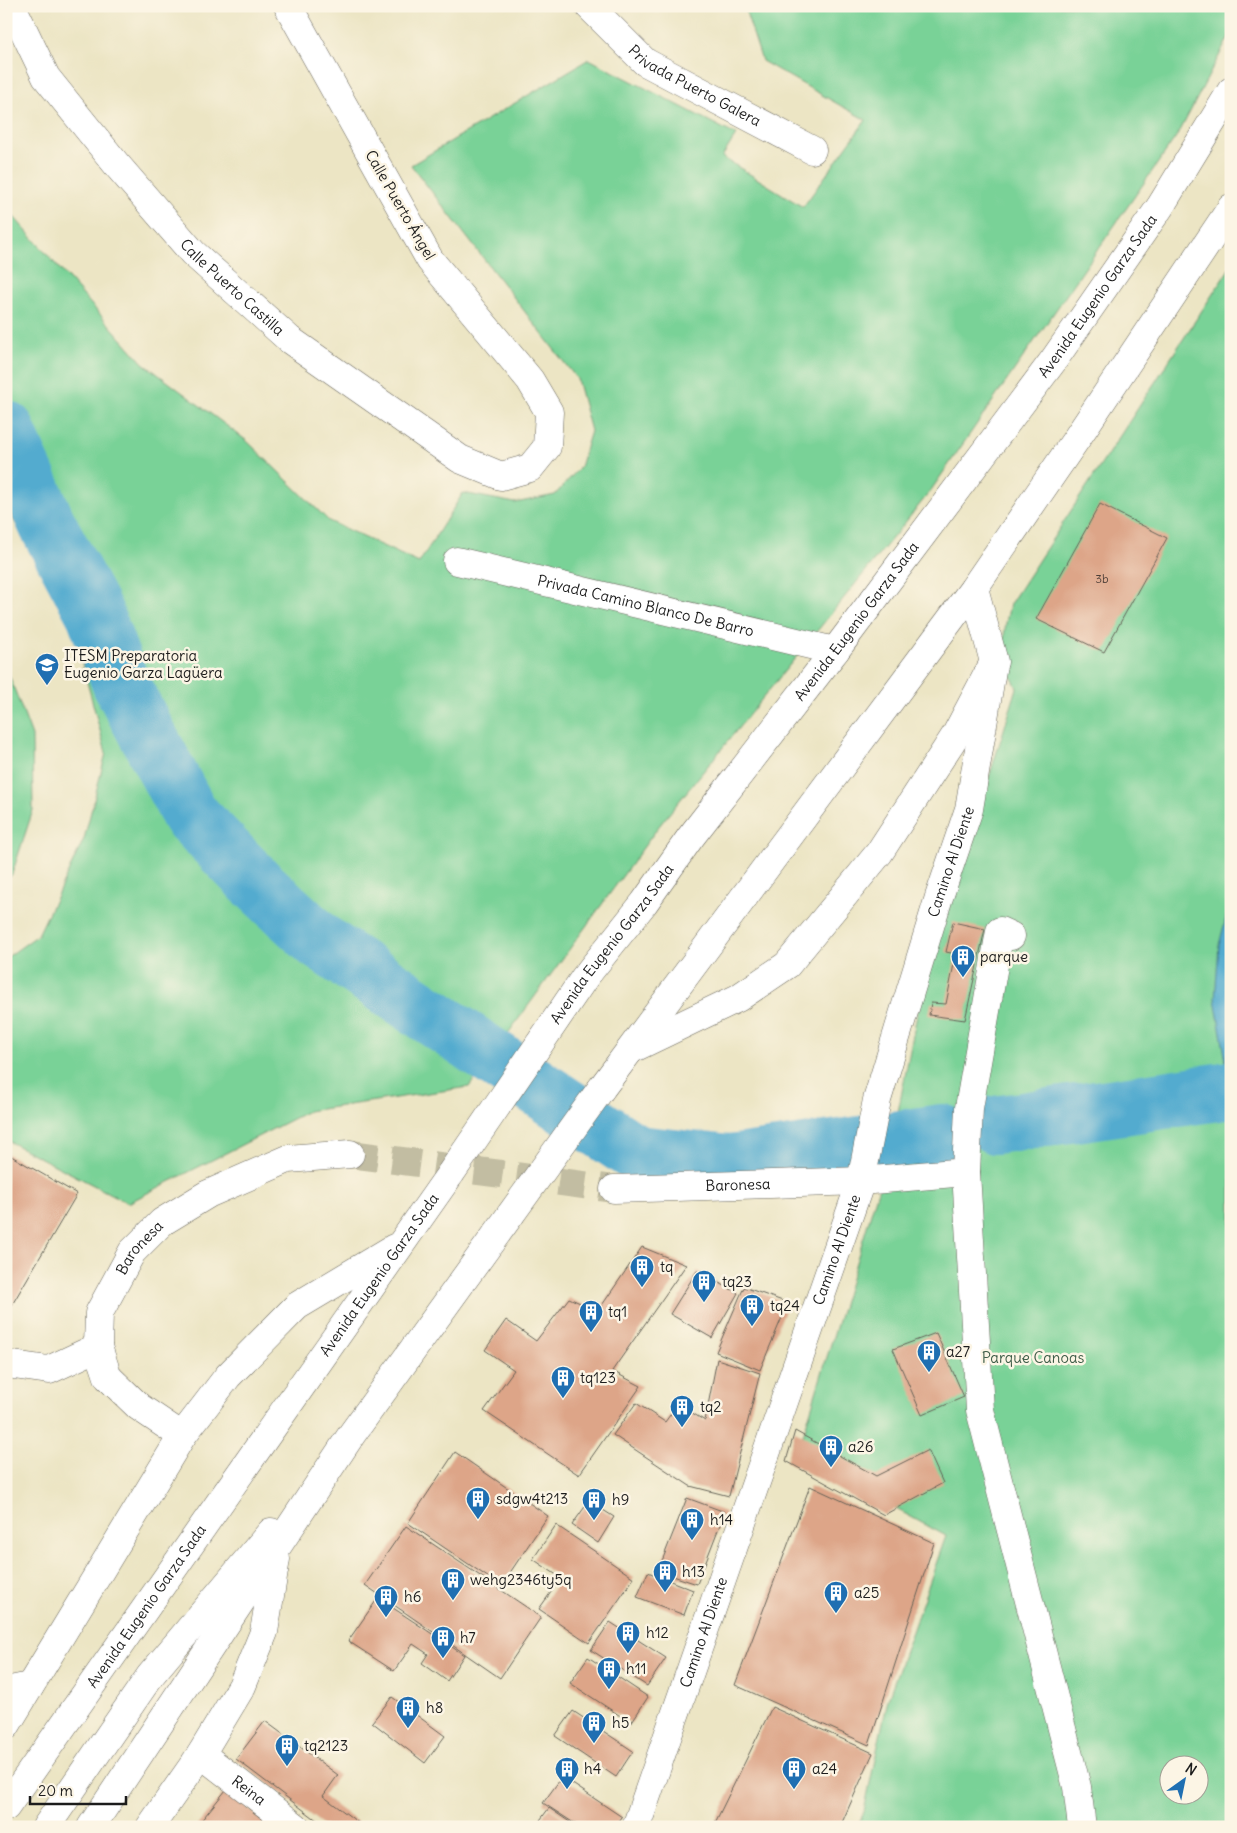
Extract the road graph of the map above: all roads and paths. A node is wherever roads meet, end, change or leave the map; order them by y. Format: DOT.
graph roads {
  1 [pos="12,6"];
  2 [pos="288,6"];
  3 [pos="589,6"];
  4 [pos="1231,91"];
  5 [pos="812,150"];
  6 [pos="1231,208"];
  7 [pos="530,468"];
  8 [pos="457,561"];
  9 [pos="974,588"];
  10 [pos="835,651"];
  11 [pos="994,662"];
  12 [pos="1011,936"];
  13 [pos="629,1050"];
  14 [pos="350,1154"];
  15 [pos="966,1172"];
  16 [pos="862,1180"];
  17 [pos="614,1190"];
  18 [pos="404,1242"];
  19 [pos="98,1348"];
  20 [pos="6,1364"];
  21 [pos="352,1434"];
  22 [pos="182,1436"];
  23 [pos="277,1550"];
  24 [pos="18,1689"];
  25 [pos="6,1726"];
  26 [pos="201,1754"];
  27 [pos="6,1807"];
  28 [pos="46,1827"];
  29 [pos="91,1827"];
  30 [pos="150,1827"];
  31 [pos="296,1827"];
  32 [pos="636,1827"];
  33 [pos="1082,1827"];
  1 -- 7 [label="main road, Calle Puerto Castilla"];
  2 -- 7 [label="main road, Calle Puerto Ángel"];
  3 -- 5 [label="main road, Privada Puerto Galera"];
  4 -- 10 [label="main road, Avenida Eugenio Garza Sada"];
  6 -- 9 [label="main road"];
  8 -- 10 [label="main road, Privada Camino Blanco De Barro"];
  9 -- 11 [label="main road"];
  9 -- 13 [label="main road"];
  10 -- 18 [label="main road, Avenida Eugenio Garza Sada, bridge"];
  11 -- 13 [label="main road"];
  11 -- 16 [label="main road, Camino Al Diente"];
  12 -- 15 [label="main road"];
  13 -- 21 [label="main road, bridge"];
  14 -- 19 [label="main road, Baronesa"];
  15 -- 16 [label="main road, Baronesa"];
  15 -- 33 [label="main road"];
  16 -- 17 [label="main road, Baronesa"];
  16 -- 32 [label="main road, Camino Al Diente"];
  18 -- 22 [label="main road"];
  18 -- 27 [label="main road, Avenida Eugenio Garza Sada"];
  19 -- 20 [label="main road"];
  19 -- 22 [label="main road, Baronesa"];
  21 -- 23 [label="main road"];
  21 -- 28 [label="main road"];
  22 -- 24 [label="main road"];
  23 -- 26 [label="main road"];
  23 -- 29 [label="main road"];
  24 -- 25 [label="main road"];
  26 -- 30 [label="main road"];
  26 -- 31 [label="main road, Reina"];
}
